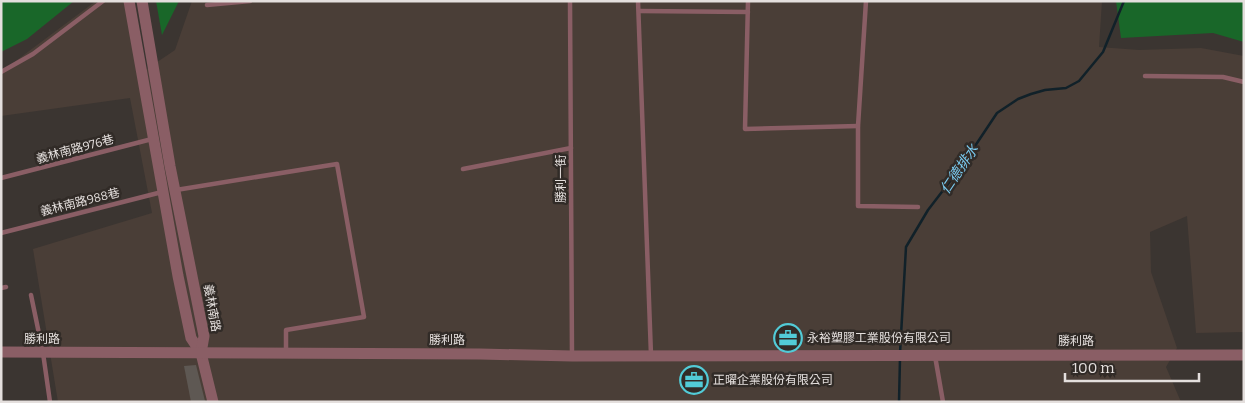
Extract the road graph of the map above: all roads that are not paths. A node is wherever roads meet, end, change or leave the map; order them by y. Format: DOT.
graph roads {
  1 [pos="102,1"];
  2 [pos="130,1"];
  3 [pos="142,1"];
  4 [pos="250,1"];
  5 [pos="570,1"];
  6 [pos="638,1"];
  7 [pos="748,1"];
  8 [pos="866,1"];
  9 [pos="207,5"];
  10 [pos="639,11"];
  11 [pos="748,12"];
  12 [pos="1,72"];
  13 [pos="1145,76"];
  14 [pos="1244,82"];
  15 [pos="858,126"];
  16 [pos="154,138"];
  17 [pos="571,148"];
  18 [pos="463,169"];
  19 [pos="1,178"];
  20 [pos="169,191"];
  21 [pos="918,207"];
  22 [pos="1,233"];
  23 [pos="31,294"];
  24 [pos="1,352"];
  25 [pos="43,352"];
  26 [pos="201,353"];
  27 [pos="286,354"];
  28 [pos="934,354"];
  29 [pos="651,355"];
  30 [pos="1244,355"];
  31 [pos="572,356"];
  32 [pos="50,402"];
  33 [pos="213,402"];
  34 [pos="943,402"];
  1 -- 12 [label="lane"];
  2 -- 16 [label="street, 義林南路"];
  3 -- 20 [label="street, 義林南路"];
  4 -- 9 [label="lane"];
  5 -- 17 [label="lane, 勝利一街"];
  6 -- 10 [label="lane"];
  7 -- 11 [label="lane"];
  8 -- 15 [label="lane"];
  10 -- 11 [label="lane"];
  10 -- 29 [label="lane"];
  11 -- 15 [label="lane"];
  13 -- 14 [label="lane"];
  15 -- 21 [label="lane"];
  16 -- 19 [label="lane, 義林南路976巷"];
  16 -- 20 [label="street, 義林南路"];
  17 -- 18 [label="lane"];
  17 -- 31 [label="lane, 勝利一街"];
  20 -- 22 [label="lane, 義林南路988巷"];
  20 -- 26 [label="street, 義林南路"];
  20 -- 27 [label="lane, 義林南路988巷"];
  23 -- 25 [label="lane"];
  24 -- 25 [label="street, 勝利路"];
  25 -- 26 [label="street, 勝利路"];
  25 -- 32 [label="lane"];
  26 -- 27 [label="street, 勝利路"];
  26 -- 33 [label="street, 義林南路"];
  27 -- 31 [label="street, 勝利路"];
  28 -- 29 [label="street, 勝利路"];
  28 -- 30 [label="street, 勝利路"];
  28 -- 34 [label="lane"];
  29 -- 31 [label="street, 勝利路"];
}
